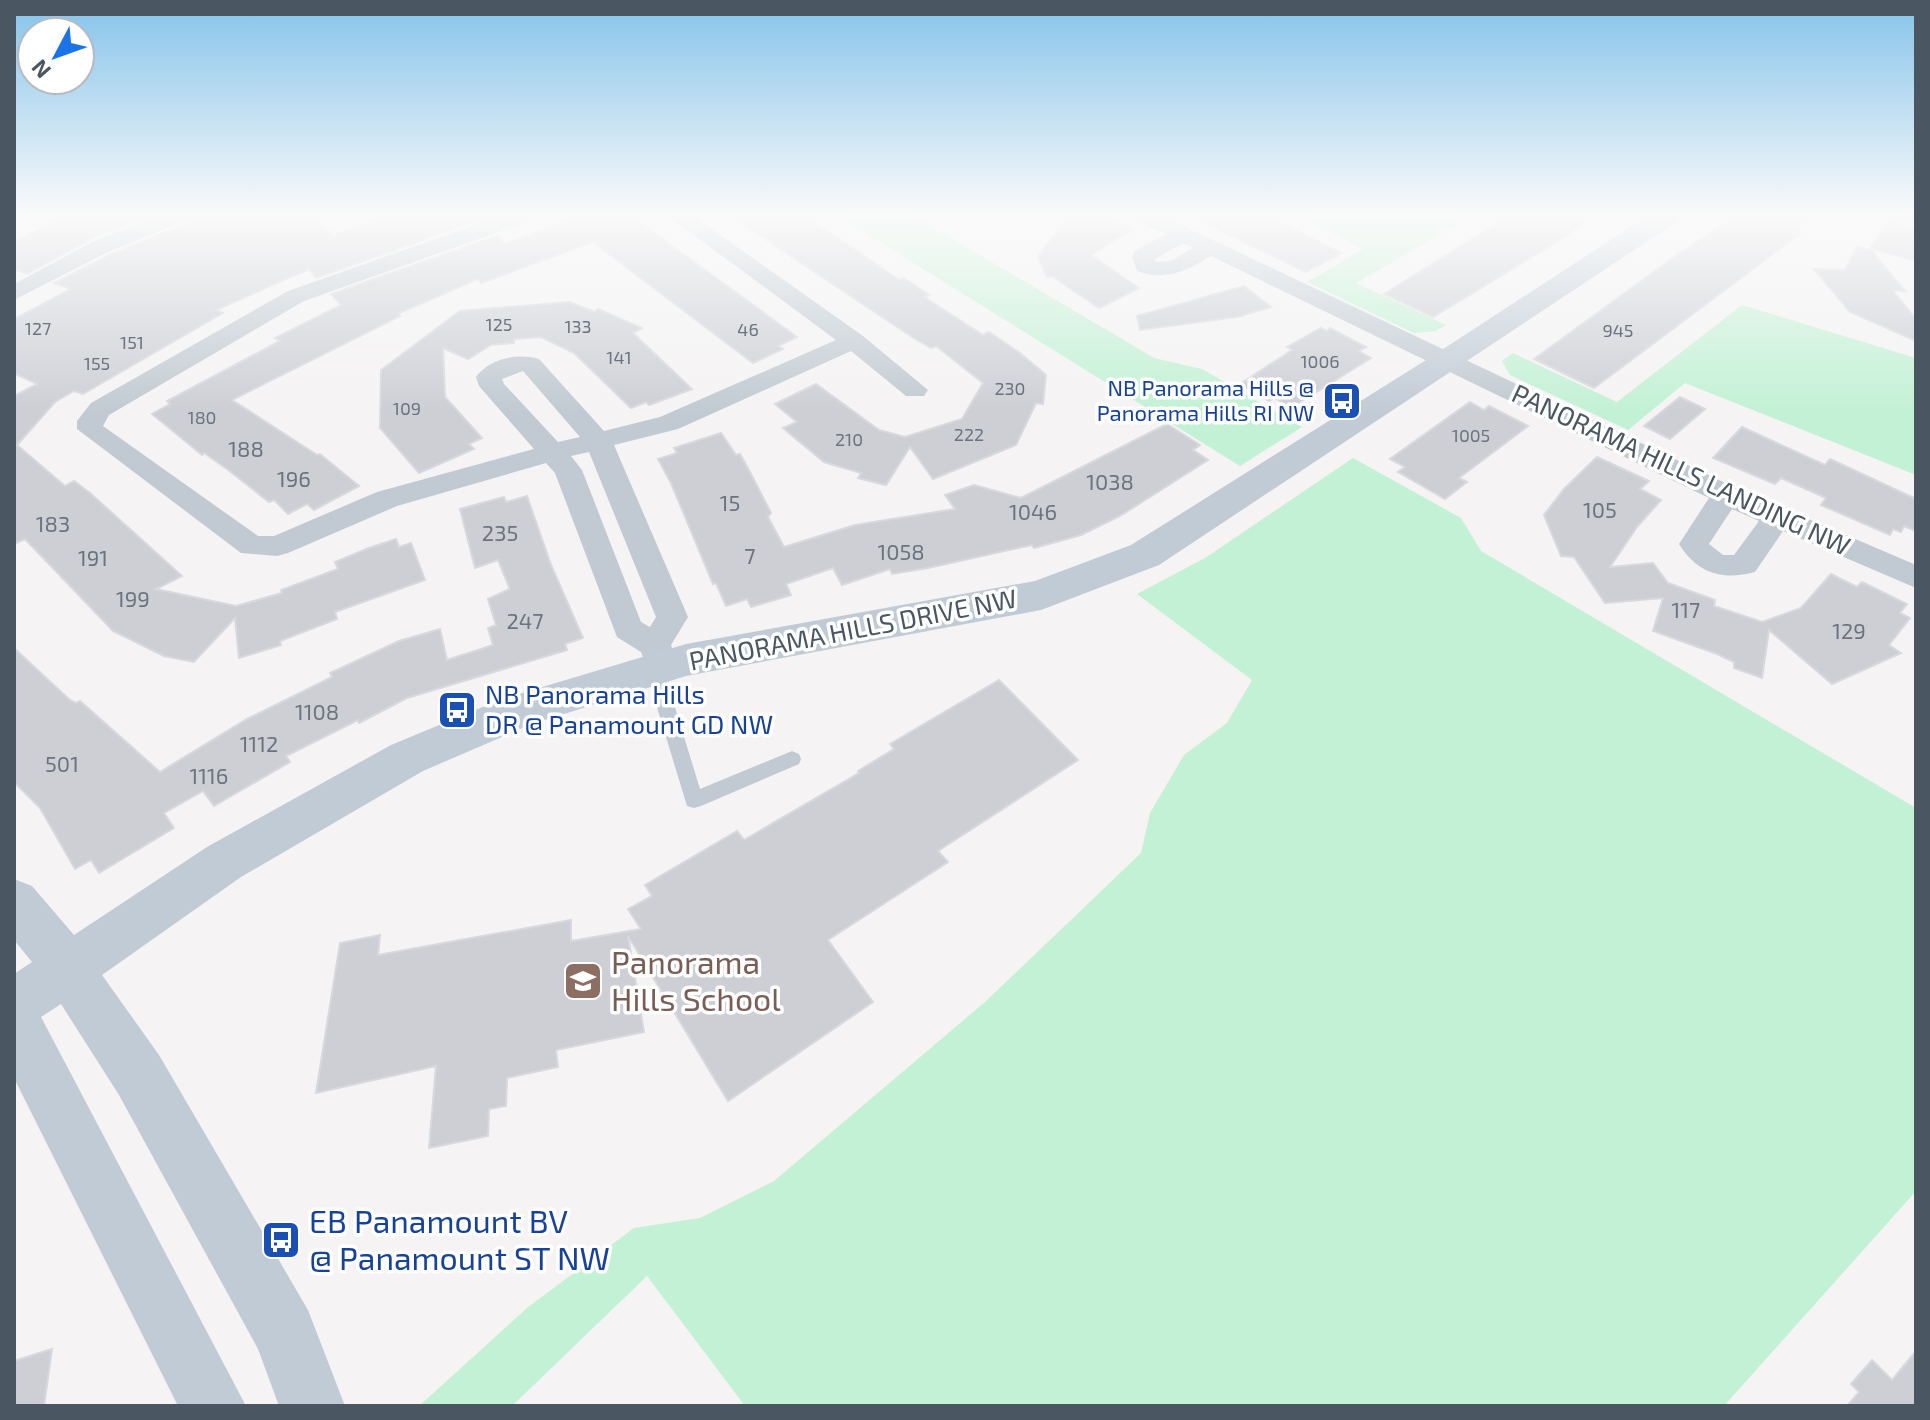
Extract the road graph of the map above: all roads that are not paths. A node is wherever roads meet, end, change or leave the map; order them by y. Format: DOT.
graph roads {
  1 [pos="40,279"];
  2 [pos="343,279"];
  3 [pos="768,279"];
  4 [pos="1273,279"];
  5 [pos="1571,279"];
  6 [pos="14,293"];
  7 [pos="854,341"];
  8 [pos="1446,362"];
  9 [pos="915,390"];
  10 [pos="599,442"];
  11 [pos="550,453"];
  12 [pos="1726,495"];
  13 [pos="1777,517"];
  14 [pos="1916,577"];
  15 [pos="657,660"];
  16 [pos="792,759"];
  17 [pos="14,902"];
  18 [pos="68,967"];
  19 [pos="14,1005"];
  20 [pos="14,1021"];
  21 [pos="213,1406"];
  22 [pos="312,1406"];
  1 -- 6 [label="street"];
  2 -- 11 [label="street"];
  3 -- 7 [label="street"];
  4 -- 8 [label="street, PANORAMA HILLS LANDING NW"];
  5 -- 8 [label="street, PANORAMA HILLS DRIVE NW"];
  7 -- 9 [label="street"];
  7 -- 10 [label="street"];
  8 -- 12 [label="street, PANORAMA HILLS LANDING NW"];
  8 -- 15 [label="street, PANORAMA HILLS DRIVE NW"];
  10 -- 11 [label="street"];
  10 -- 11 [label="street"];
  10 -- 15 [label="street"];
  11 -- 15 [label="street"];
  12 -- 13 [label="street, PANORAMA HILLS LANDING NW"];
  12 -- 13 [label="street"];
  13 -- 14 [label="street, PANORAMA HILLS LANDING NW"];
  15 -- 16 [label="lane"];
  15 -- 18 [label="street, PANORAMA HILLS DRIVE NW"];
  17 -- 18 [label="street"];
  18 -- 19 [label="street, PANORAMA HILLS DRIVE NW"];
  18 -- 22 [label="street"];
  20 -- 21 [label="street"];
}
